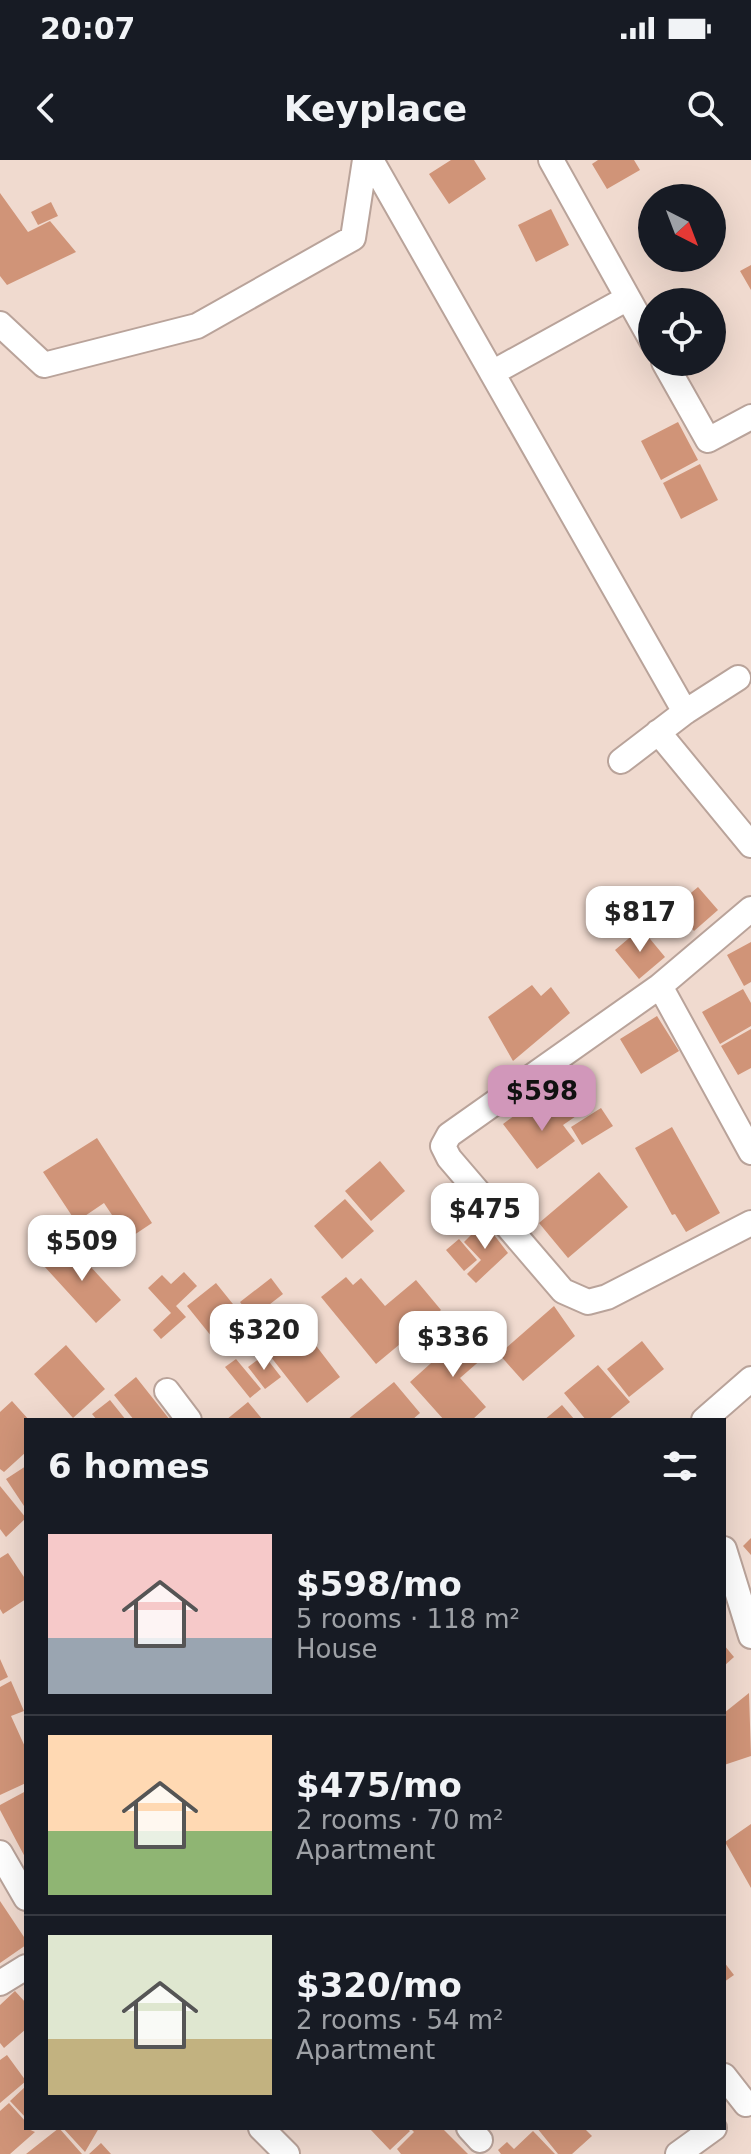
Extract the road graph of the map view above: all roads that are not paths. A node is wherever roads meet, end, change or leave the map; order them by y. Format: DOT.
graph roads {
  1 [pos="365,160"];
  2 [pos="371,160"];
  3 [pos="551,160"];
  4 [pos="628,298"];
  5 [pos="638,316"];
  6 [pos="0,324"];
  7 [pos="492,373"];
  8 [pos="672,376"];
  9 [pos="751,417"];
  10 [pos="738,678"];
  11 [pos="685,712"];
  12 [pos="658,732"];
  13 [pos="621,761"];
  14 [pos="751,845"];
  15 [pos="751,909"];
  16 [pos="660,986"];
  17 [pos="751,1152"];
  18 [pos="751,1223"];
  19 [pos="751,1379"];
  20 [pos="167,1391"];
  21 [pos="187,1418"];
  22 [pos="706,1418"];
  23 [pos="726,1555"];
  24 [pos="751,1636"];
  25 [pos="0,1853"];
  26 [pos="24,1895"];
  27 [pos="24,1968"];
  28 [pos="0,1983"];
  29 [pos="726,2078"];
  30 [pos="749,2103"];
  31 [pos="726,2120"];
  32 [pos="263,2130"];
  33 [pos="711,2130"];
  34 [pos="287,2154"];
  35 [pos="678,2154"];
  1 -- 6 [label="street"];
  2 -- 7 [label="street"];
  3 -- 4 [label="street"];
  4 -- 5 [label="street"];
  4 -- 7 [label="street"];
  7 -- 11 [label="street"];
  8 -- 9 [label="street"];
  10 -- 11 [label="street"];
  11 -- 12 [label="street"];
  12 -- 13 [label="street"];
  12 -- 14 [label="street"];
  15 -- 16 [label="street"];
  16 -- 17 [label="street"];
  16 -- 18 [label="street"];
  19 -- 22 [label="street"];
  20 -- 21 [label="street"];
  23 -- 24 [label="street"];
  25 -- 26 [label="street"];
  27 -- 28 [label="street"];
  29 -- 30 [label="street"];
  30 -- 31 [label="street"];
  32 -- 34 [label="street"];
  33 -- 35 [label="street"];
}
